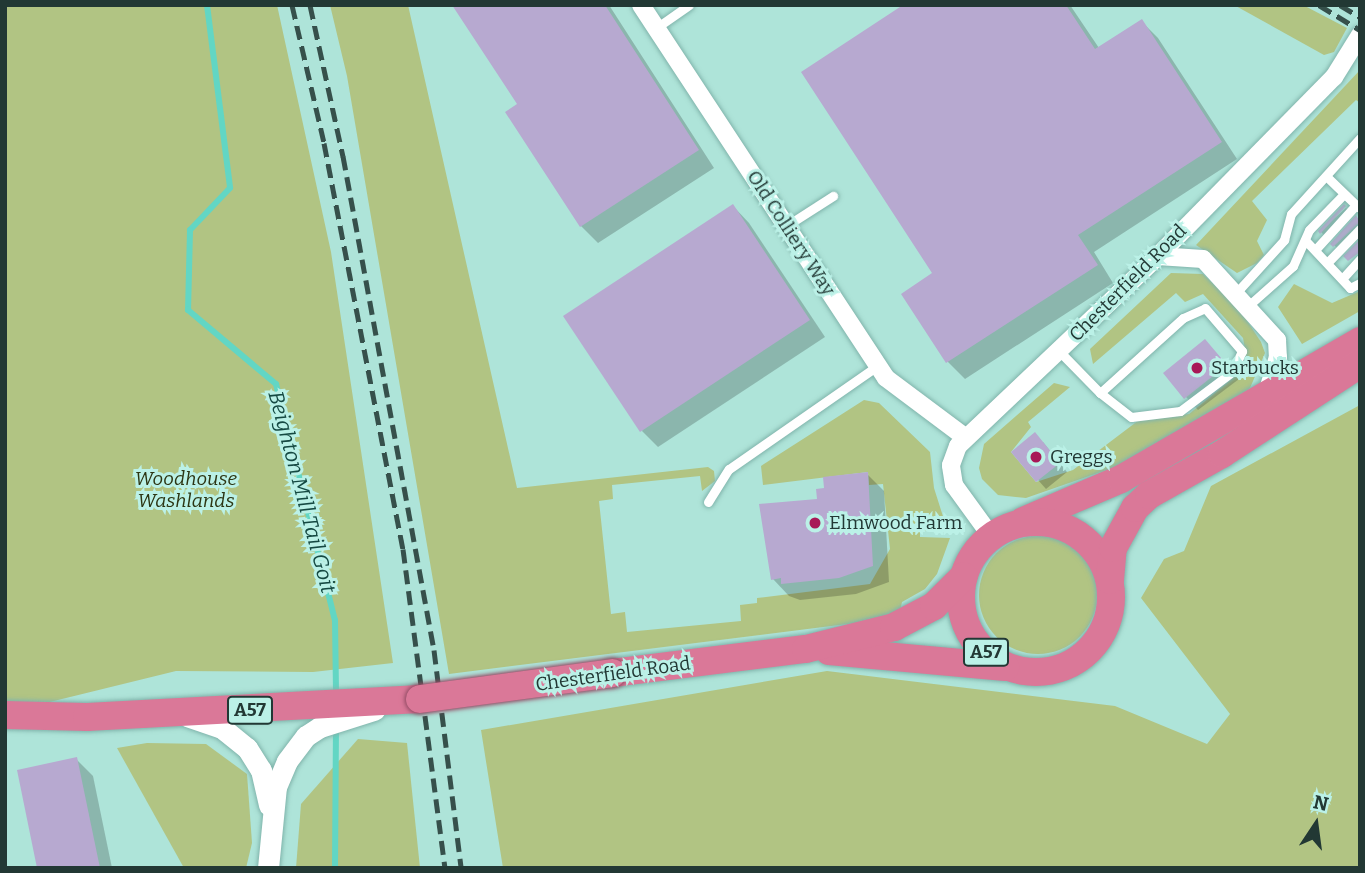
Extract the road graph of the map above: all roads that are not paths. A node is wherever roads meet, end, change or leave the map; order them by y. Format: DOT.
graph roads {
  1 [pos="641,5"];
  2 [pos="689,5"];
  3 [pos="656,28"];
  4 [pos="1360,35"];
  5 [pos="1360,138"];
  6 [pos="1326,176"];
  7 [pos="1345,194"];
  8 [pos="833,196"];
  9 [pos="1358,207"];
  10 [pos="786,226"];
  11 [pos="1360,229"];
  12 [pos="1305,240"];
  13 [pos="1314,250"];
  14 [pos="1158,256"];
  15 [pos="1360,259"];
  16 [pos="1327,263"];
  17 [pos="1342,279"];
  18 [pos="1360,283"];
  19 [pos="1242,300"];
  20 [pos="1360,341"];
  21 [pos="1059,351"];
  22 [pos="1360,364"];
  23 [pos="877,366"];
  24 [pos="1100,393"];
  25 [pos="1267,393"];
  26 [pos="965,437"];
  27 [pos="708,502"];
  28 [pos="999,532"];
  29 [pos="964,576"];
  30 [pos="1110,580"];
  31 [pos="806,649"];
  32 [pos="1009,668"];
  33 [pos="165,713"];
  34 [pos="332,714"];
  35 [pos="5,715"];
  36 [pos="272,825"];
  37 [pos="268,868"];
  1 -- 3 [label="street, Old Colliery Way"];
  2 -- 3 [label="lane"];
  3 -- 10 [label="street, Old Colliery Way"];
  4 -- 14 [label="street, Chesterfield Road"];
  5 -- 6 [label="lane"];
  6 -- 7 [label="lane"];
  6 -- 19 [label="lane"];
  7 -- 9 [label="lane"];
  7 -- 12 [label="lane"];
  8 -- 10 [label="lane"];
  9 -- 13 [label="lane"];
  10 -- 23 [label="street, Old Colliery Way"];
  11 -- 16 [label="lane"];
  12 -- 13 [label="lane"];
  12 -- 19 [label="lane"];
  13 -- 16 [label="lane"];
  14 -- 19 [label="street"];
  14 -- 21 [label="street, Chesterfield Road"];
  15 -- 17 [label="lane"];
  16 -- 17 [label="lane"];
  17 -- 18 [label="lane"];
  19 -- 25 [label="street"];
  20 -- 25 [label="highway"];
  21 -- 24 [label="lane"];
  21 -- 26 [label="street, Chesterfield Road"];
  22 -- 30 [label="highway, A57"];
  23 -- 26 [label="street, Old Colliery Way"];
  23 -- 27 [label="lane"];
  24 -- 24 [label="lane"];
  25 -- 28 [label="highway"];
  26 -- 28 [label="street, Chesterfield Road"];
  28 -- 29 [label="highway, A57"];
  28 -- 30 [label="highway"];
  29 -- 31 [label="highway, Chesterfield Road / A57"];
  29 -- 32 [label="highway, A57"];
  30 -- 32 [label="highway, A57"];
  31 -- 32 [label="highway, Chesterfield Road / A57"];
  31 -- 34 [label="highway, Chesterfield Road / A57, bridge"];
  33 -- 34 [label="highway, A57"];
  33 -- 35 [label="highway, A57"];
  33 -- 36 [label="street"];
  34 -- 36 [label="street"];
  36 -- 37 [label="street"];
}
